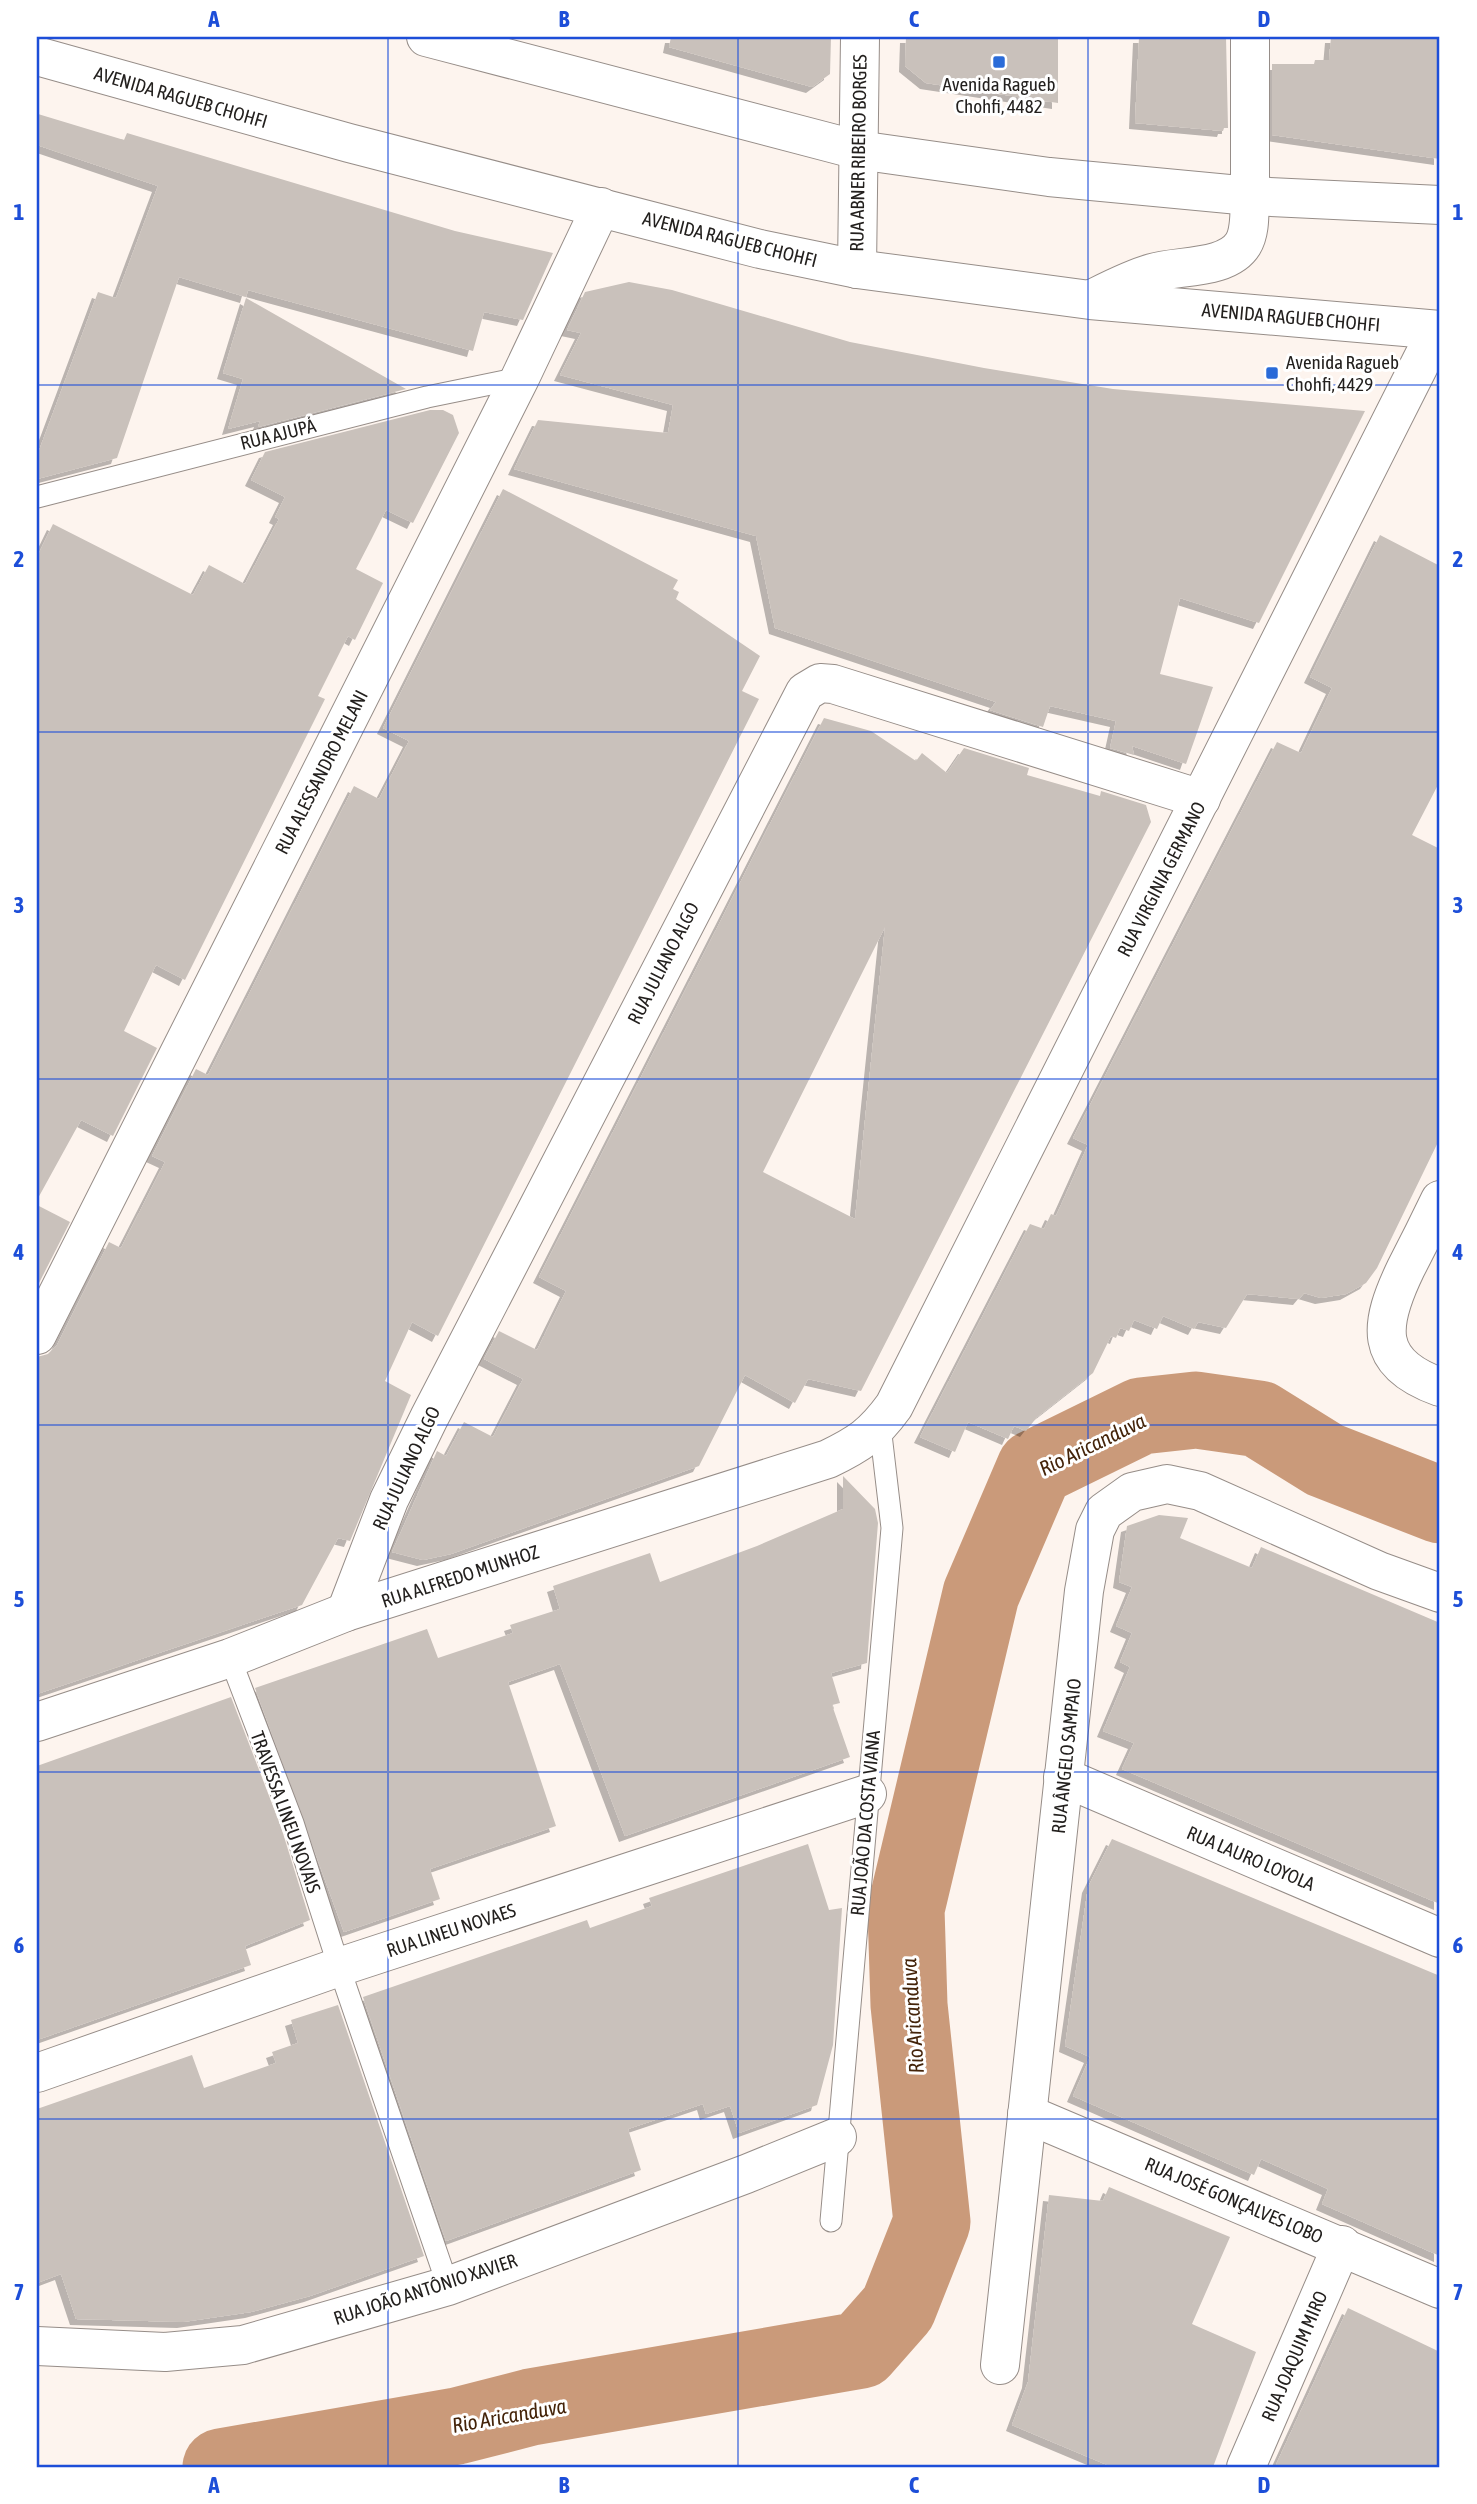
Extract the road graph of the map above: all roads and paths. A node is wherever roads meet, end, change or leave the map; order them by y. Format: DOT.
graph roads {
  1 [pos="426,37"];
  2 [pos="860,37"];
  3 [pos="1251,37"];
  4 [pos="37,55"];
  5 [pos="858,150"];
  6 [pos="1250,196"];
  7 [pos="1440,205"];
  8 [pos="601,207"];
  9 [pos="857,269"];
  10 [pos="1090,300"];
  11 [pos="1439,330"];
  12 [pos="520,378"];
  13 [pos="37,497"];
  14 [pos="1201,799"];
  15 [pos="1440,1200"];
  16 [pos="37,1335"];
  17 [pos="1440,1387"];
  18 [pos="880,1426"];
  19 [pos="1440,1594"];
  20 [pos="346,1612"];
  21 [pos="230,1658"];
  22 [pos="37,1722"];
  23 [pos="1063,1777"];
  24 [pos="867,1794"];
  25 [pos="1440,1938"];
  26 [pos="339,1967"];
  27 [pos="37,2073"];
  28 [pos="1027,2114"];
  29 [pos="837,2137"];
  30 [pos="831,2221"];
  31 [pos="1342,2245"];
  32 [pos="448,2286"];
  33 [pos="1440,2289"];
  34 [pos="37,2346"];
  35 [pos="1000,2365"];
  36 [pos="1246,2467"];
  1 -- 5 [label="street"];
  2 -- 5 [label="street, RUA ABNER RIBEIRO BORGES"];
  3 -- 6 [label="street"];
  4 -- 8 [label="street, AVENIDA RAGUEB CHOHFI"];
  5 -- 6 [label="street"];
  5 -- 9 [label="street, RUA ABNER RIBEIRO BORGES"];
  6 -- 7 [label="street"];
  6 -- 10 [label="street"];
  8 -- 9 [label="street, AVENIDA RAGUEB CHOHFI"];
  8 -- 12 [label="street, RUA ALESSANDRO MELANI"];
  9 -- 10 [label="street, AVENIDA RAGUEB CHOHFI"];
  10 -- 11 [label="street, AVENIDA RAGUEB CHOHFI"];
  11 -- 14 [label="street, RUA VIRGINIA GERMANO"];
  12 -- 13 [label="lane, RUA AJUPÁ"];
  12 -- 16 [label="street, RUA ALESSANDRO MELANI"];
  14 -- 18 [label="street, RUA VIRGINIA GERMANO"];
  14 -- 20 [label="street, RUA JULIANO ALGO"];
  15 -- 17 [label="street"];
  18 -- 20 [label="street, RUA ALFREDO MUNHOZ"];
  18 -- 24 [label="lane, RUA JOÃO DA COSTA VIANA"];
  19 -- 23 [label="street, RUA ÂNGELO SAMPAIO"];
  20 -- 21 [label="street, RUA ALFREDO MUNHOZ"];
  21 -- 22 [label="street, RUA ALFREDO MUNHOZ"];
  21 -- 26 [label="lane, TRAVESSA LINEU NOVAIS"];
  23 -- 25 [label="street, RUA LAURO LOYOLA"];
  23 -- 28 [label="street, RUA ÂNGELO SAMPAIO"];
  24 -- 26 [label="street, RUA LINEU NOVAES"];
  24 -- 29 [label="lane, RUA JOÃO DA COSTA VIANA"];
  26 -- 27 [label="street, RUA LINEU NOVAES"];
  26 -- 32 [label="lane, TRAVESSA LINEU NOVAIS"];
  28 -- 31 [label="street, RUA JOSÉ GONÇALVES LOBO"];
  28 -- 35 [label="street, RUA ÂNGELO SAMPAIO"];
  29 -- 30 [label="lane, RUA JOÃO DA COSTA VIANA"];
  29 -- 32 [label="street, RUA JOÃO ANTÔNIO XAVIER"];
  31 -- 33 [label="street, RUA JOSÉ GONÇALVES LOBO"];
  31 -- 36 [label="street, RUA JOAQUIM MIRO"];
  32 -- 34 [label="street, RUA JOÃO ANTÔNIO XAVIER"];
}
